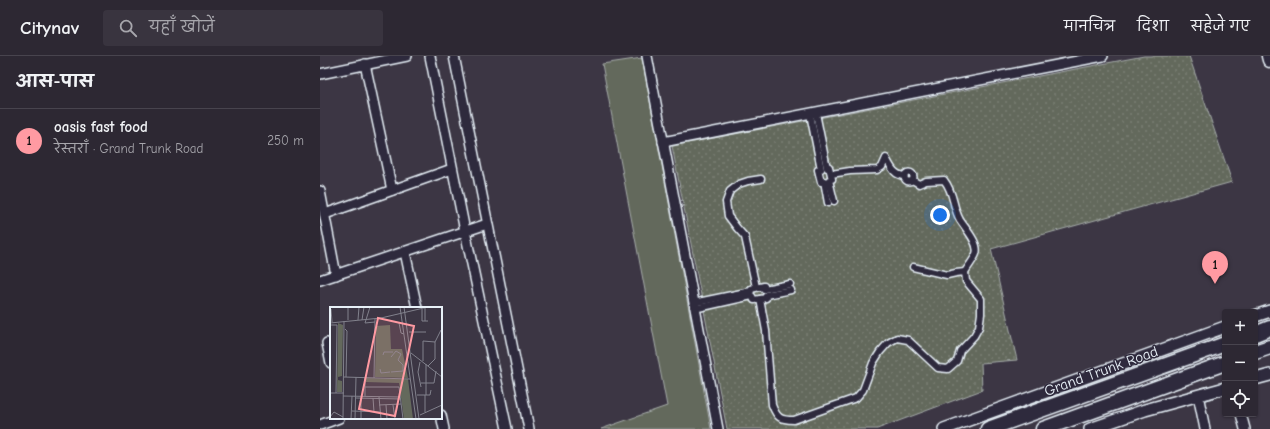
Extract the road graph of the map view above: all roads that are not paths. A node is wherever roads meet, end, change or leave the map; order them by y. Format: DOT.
graph roads {
  1 [pos="407,56"];
  2 [pos="430,56"];
  3 [pos="454,56"];
  4 [pos="647,56"];
  5 [pos="1103,56"];
  6 [pos="1269,56"];
  7 [pos="1270,60"];
  8 [pos="366,64"];
  9 [pos="320,74"];
  10 [pos="813,113"];
  11 [pos="663,142"];
  12 [pos="452,169"];
  13 [pos="831,174"];
  14 [pos="761,179"];
  15 [pos="392,190"];
  16 [pos="320,191"];
  17 [pos="324,214"];
  18 [pos="487,224"];
  19 [pos="465,231"];
  20 [pos="405,252"];
  21 [pos="914,267"];
  22 [pos="965,272"];
  23 [pos="336,275"];
  24 [pos="320,280"];
  25 [pos="756,287"];
  26 [pos="760,299"];
  27 [pos="694,306"];
  28 [pos="418,307"];
  29 [pos="1270,311"];
  30 [pos="1258,315"];
  31 [pos="1222,328"];
  32 [pos="1270,328"];
  33 [pos="1258,333"];
  34 [pos="326,344"];
  35 [pos="1222,345"];
  36 [pos="1270,347"];
  37 [pos="1258,351"];
  38 [pos="330,359"];
  39 [pos="1222,363"];
  40 [pos="1270,375"];
  41 [pos="1258,378"];
  42 [pos="1222,389"];
  43 [pos="1198,395"];
  44 [pos="1242,417"];
  45 [pos="336,419"];
  46 [pos="442,419"];
  47 [pos="320,424"];
  48 [pos="444,429"];
  49 [pos="507,429"];
  50 [pos="529,429"];
  51 [pos="718,429"];
  52 [pos="944,429"];
  53 [pos="988,429"];
  54 [pos="1043,429"];
  55 [pos="1090,429"];
  56 [pos="1205,429"];
  57 [pos="1245,429"];
  1 -- 8 [label="street"];
  2 -- 12 [label="street"];
  3 -- 18 [label="street"];
  4 -- 11 [label="street"];
  5 -- 10 [label="street"];
  6 -- 7 [label="main road"];
  8 -- 9 [label="street"];
  8 -- 15 [label="street"];
  10 -- 11 [label="street"];
  10 -- 13 [label="street"];
  10 -- 13 [label="street"];
  11 -- 27 [label="street"];
  12 -- 15 [label="street"];
  12 -- 19 [label="street"];
  13 -- 22 [label="street"];
  14 -- 25 [label="street"];
  15 -- 17 [label="street"];
  16 -- 17 [label="street"];
  17 -- 23 [label="street"];
  18 -- 19 [label="street"];
  18 -- 50 [label="street"];
  19 -- 20 [label="street"];
  19 -- 49 [label="street"];
  20 -- 23 [label="street"];
  20 -- 28 [label="street"];
  21 -- 22 [label="street"];
  22 -- 26 [label="street"];
  23 -- 24 [label="street"];
  25 -- 26 [label="street"];
  25 -- 27 [label="street"];
  26 -- 27 [label="street"];
  27 -- 51 [label="street"];
  29 -- 30 [label="street"];
  31 -- 52 [label="street"];
  32 -- 33 [label="main road"];
  34 -- 38 [label="street"];
  35 -- 53 [label="main road, Grand Trunk Road"];
  36 -- 37 [label="main road"];
  39 -- 54 [label="main road"];
  40 -- 41 [label="street"];
  42 -- 43 [label="street"];
  43 -- 55 [label="street"];
  43 -- 56 [label="street"];
  44 -- 57 [label="street"];
  45 -- 47 [label="street"];
  46 -- 48 [label="street"];
}
